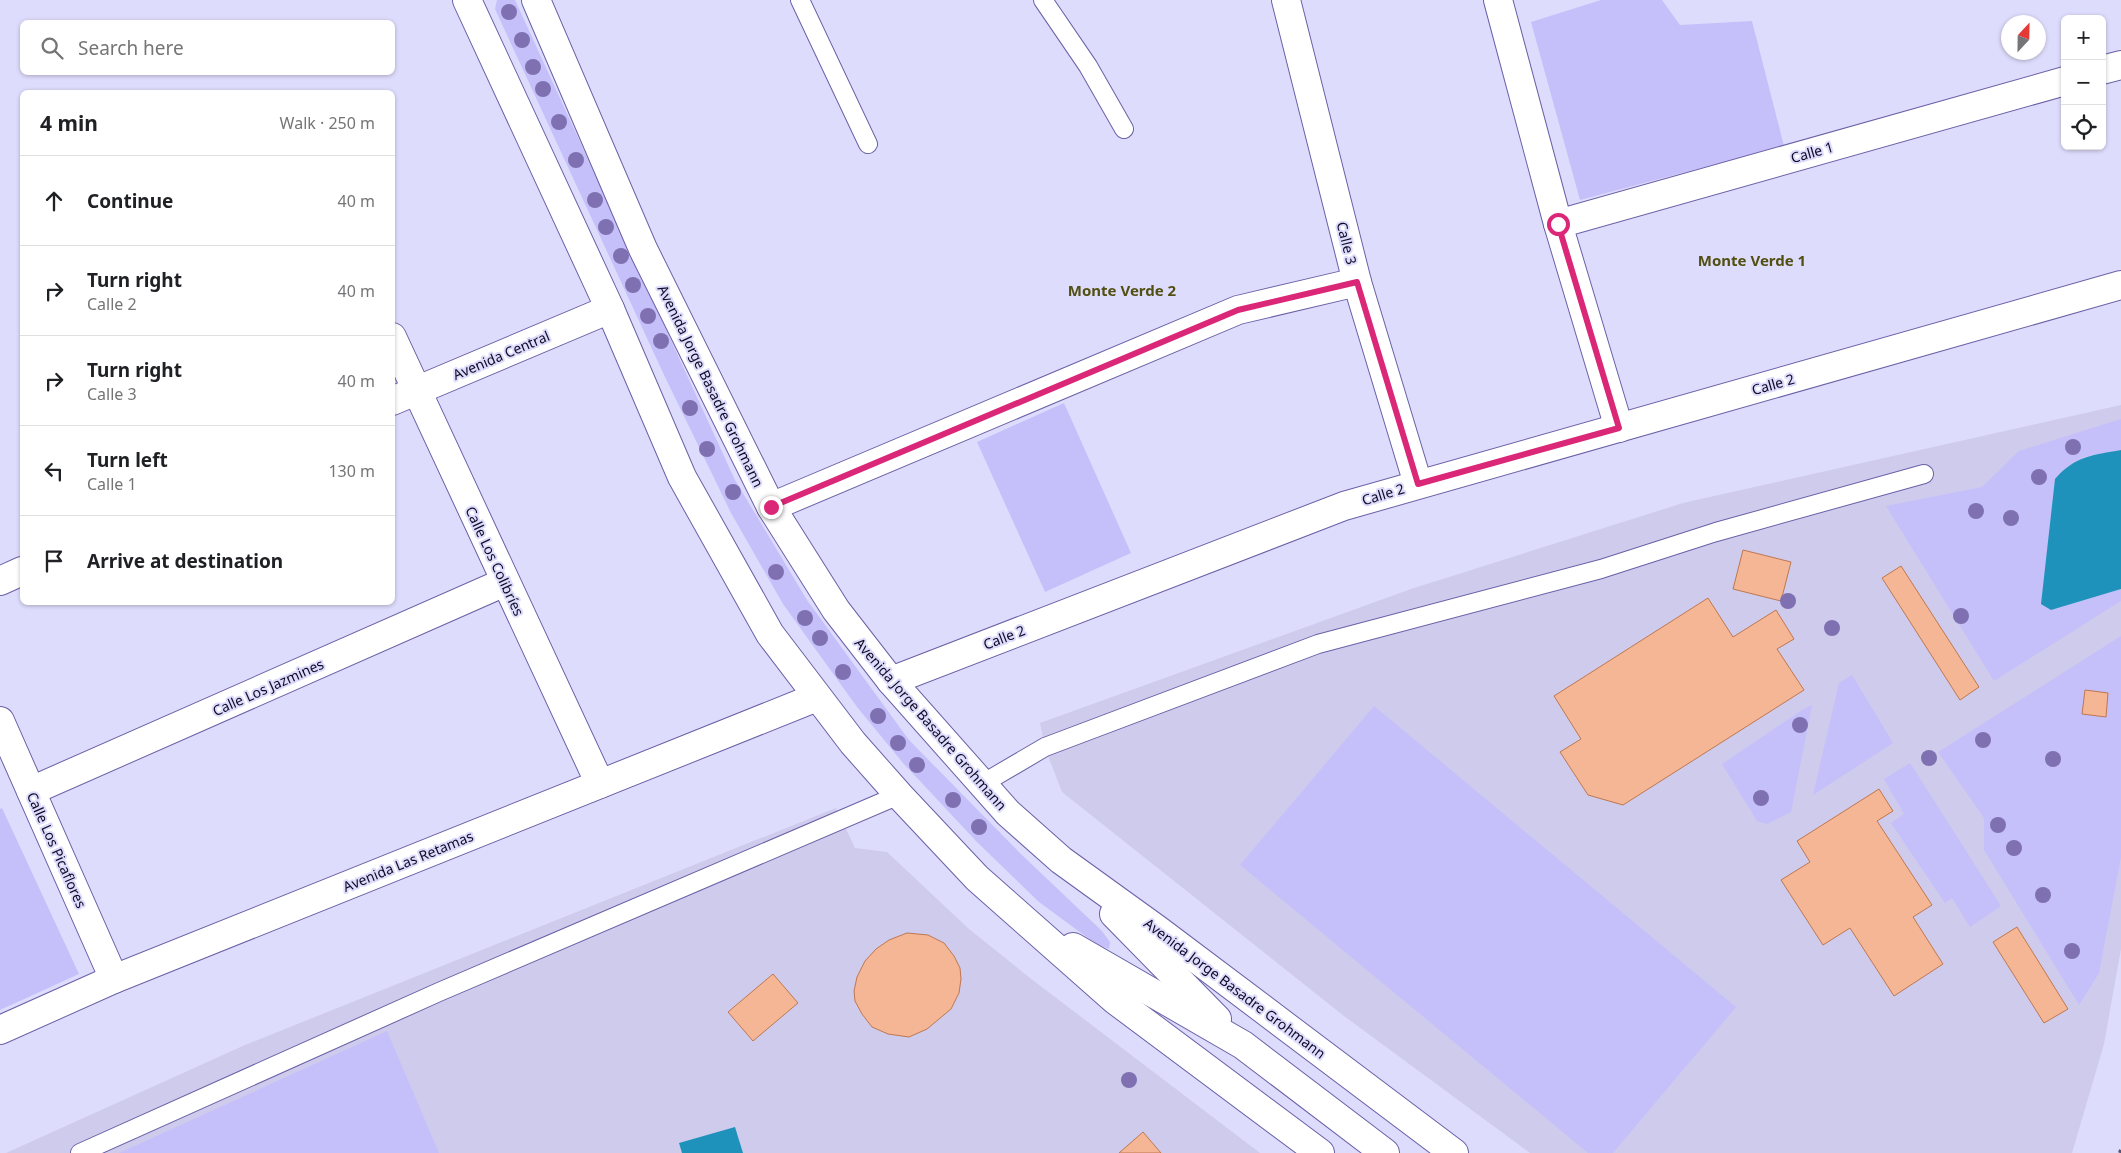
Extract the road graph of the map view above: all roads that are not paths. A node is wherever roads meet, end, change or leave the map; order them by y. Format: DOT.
graph roads {
  1 [pos="467,0"];
  2 [pos="536,0"];
  3 [pos="800,0"];
  4 [pos="1043,0"];
  5 [pos="1286,0"];
  6 [pos="1498,0"];
  7 [pos="2121,65"];
  8 [pos="2106,69"];
  9 [pos="2061,82"];
  10 [pos="1124,130"];
  11 [pos="868,144"];
  12 [pos="1558,224"];
  13 [pos="1357,282"];
  14 [pos="2121,286"];
  15 [pos="610,309"];
  16 [pos="395,352"];
  17 [pos="404,396"];
  18 [pos="1619,428"];
  19 [pos="1924,474"];
  20 [pos="1418,484"];
  21 [pos="771,507"];
  22 [pos="20,572"];
  23 [pos="0,581"];
  24 [pos="505,582"];
  25 [pos="891,681"];
  26 [pos="817,697"];
  27 [pos="0,721"];
  28 [pos="600,784"];
  29 [pos="982,784"];
  30 [pos="31,791"];
  31 [pos="899,796"];
  32 [pos="1061,860"];
  33 [pos="1022,917"];
  34 [pos="114,979"];
  35 [pos="0,1030"];
  36 [pos="1243,1045"];
  37 [pos="80,1153"];
  38 [pos="1320,1153"];
  39 [pos="1385,1153"];
  40 [pos="1454,1153"];
  1 -- 15 [label="main road"];
  2 -- 21 [label="main road, Avenida Jorge Basadre Grohmann"];
  3 -- 11 [label="lane"];
  4 -- 10 [label="lane"];
  5 -- 13 [label="main road, Calle 3"];
  6 -- 12 [label="main road"];
  7 -- 8 [label="main road"];
  9 -- 12 [label="main road, Calle 1"];
  12 -- 18 [label="main road"];
  13 -- 20 [label="main road, Calle 3"];
  13 -- 21 [label="main road"];
  14 -- 18 [label="main road, Calle 2"];
  15 -- 17 [label="main road, Avenida Central"];
  15 -- 26 [label="main road"];
  16 -- 17 [label="main road, Calle Los Colibríes"];
  17 -- 24 [label="main road, Calle Los Colibríes"];
  18 -- 20 [label="main road, Calle 2"];
  19 -- 29 [label="lane"];
  20 -- 25 [label="main road, Calle 2"];
  21 -- 25 [label="main road, Avenida Jorge Basadre Grohmann"];
  22 -- 23 [label="main road"];
  24 -- 28 [label="main road, Calle Los Colibríes"];
  24 -- 30 [label="main road, Calle Los Jazmines"];
  25 -- 29 [label="main road, Avenida Jorge Basadre Grohmann"];
  26 -- 28 [label="main road, Avenida Las Retamas"];
  26 -- 31 [label="main road"];
  27 -- 30 [label="main road, Calle Los Picaflores"];
  28 -- 34 [label="main road, Avenida Las Retamas"];
  29 -- 32 [label="main road, Avenida Jorge Basadre Grohmann"];
  30 -- 34 [label="main road, Calle Los Picaflores"];
  31 -- 33 [label="main road"];
  31 -- 37 [label="lane"];
  32 -- 36 [label="main road"];
  32 -- 40 [label="main road, Avenida Jorge Basadre Grohmann"];
  33 -- 36 [label="main road"];
  33 -- 38 [label="main road"];
  34 -- 35 [label="main road, Avenida Las Retamas"];
  36 -- 39 [label="main road"];
}
